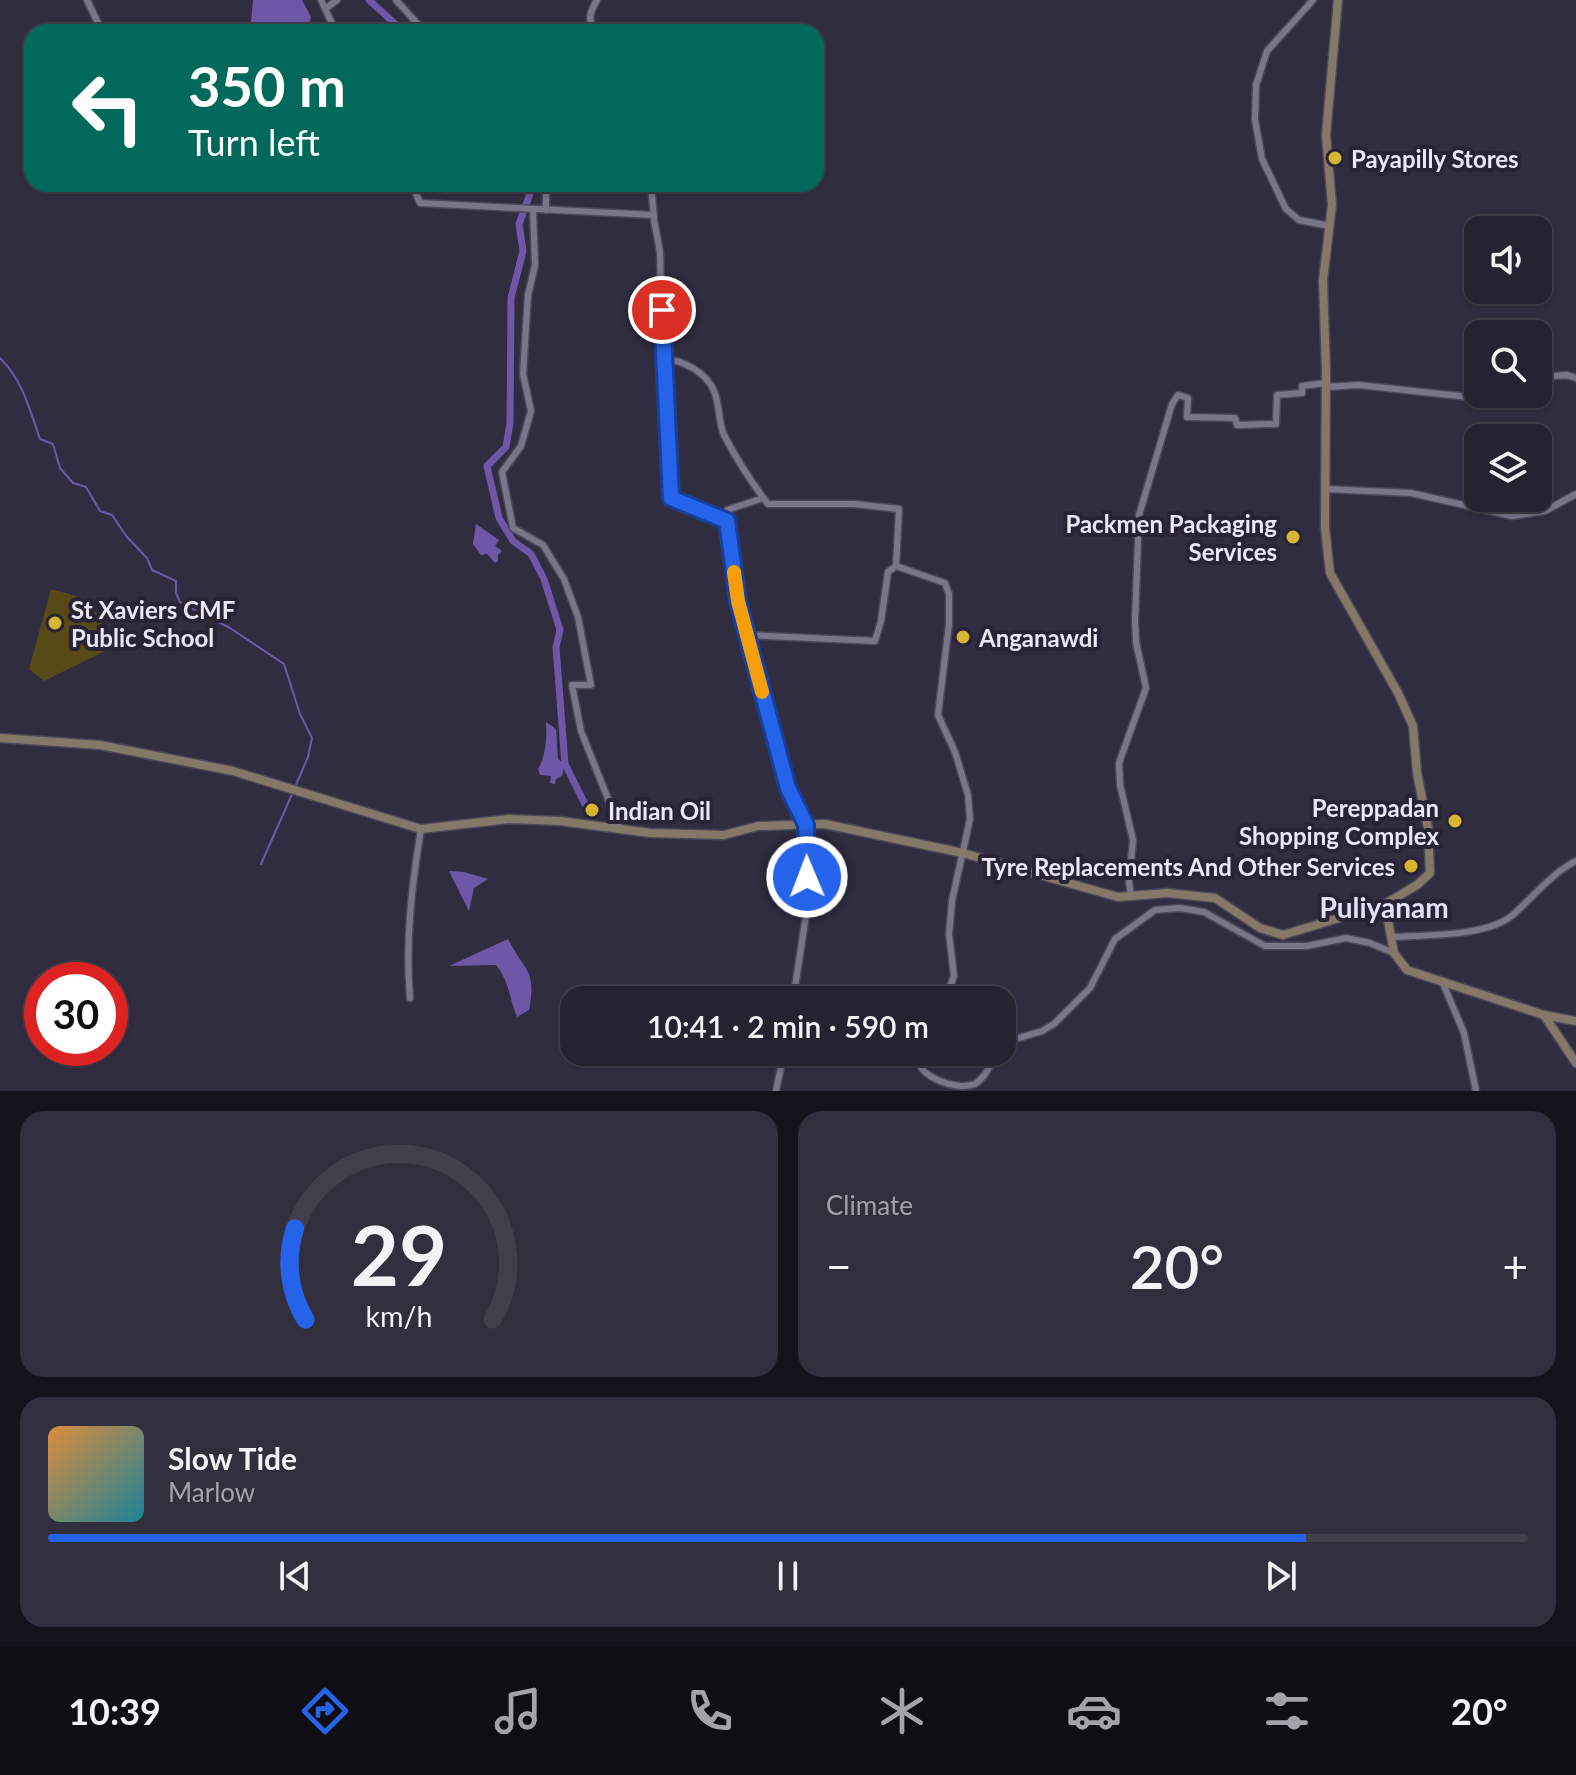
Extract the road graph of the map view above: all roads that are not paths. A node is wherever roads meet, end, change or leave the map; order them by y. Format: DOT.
graph roads {
  1 [pos="87,0"];
  2 [pos="321,0"];
  3 [pos="337,0"];
  4 [pos="396,0"];
  5 [pos="597,0"];
  6 [pos="1313,0"];
  7 [pos="1338,0"];
  8 [pos="325,9"];
  9 [pos="99,24"];
  10 [pos="332,24"];
  11 [pos="418,24"];
  12 [pos="590,24"];
  13 [pos="415,192"];
  14 [pos="546,192"];
  15 [pos="652,192"];
  16 [pos="533,209"];
  17 [pos="546,210"];
  18 [pos="654,218"];
  19 [pos="1330,226"];
  20 [pos="663,359"];
  21 [pos="1552,376"];
  22 [pos="1576,378"];
  23 [pos="1326,385"];
  24 [pos="1464,396"];
  25 [pos="1325,489"];
  26 [pos="1576,494"];
  27 [pos="763,498"];
  28 [pos="727,521"];
  29 [pos="896,566"];
  30 [pos="747,635"];
  31 [pos="0,738"];
  32 [pos="806,825"];
  33 [pos="421,829"];
  34 [pos="620,829"];
  35 [pos="963,853"];
  36 [pos="1576,861"];
  37 [pos="1131,896"];
  38 [pos="1385,904"];
  39 [pos="1392,937"];
  40 [pos="1394,953"];
  41 [pos="1442,981"];
  42 [pos="795,986"];
  43 [pos="950,986"];
  44 [pos="410,998"];
  45 [pos="1544,1015"];
  46 [pos="1576,1021"];
  47 [pos="1016,1039"];
  48 [pos="1576,1063"];
  49 [pos="781,1066"];
  50 [pos="917,1066"];
  51 [pos="991,1066"];
  52 [pos="776,1091"];
  53 [pos="1476,1091"];
  1 -- 9 [label="street"];
  2 -- 8 [label="street"];
  3 -- 8 [label="street"];
  4 -- 11 [label="street"];
  5 -- 12 [label="street"];
  6 -- 19 [label="street"];
  7 -- 19 [label="main road"];
  8 -- 10 [label="street"];
  13 -- 16 [label="street"];
  14 -- 17 [label="street"];
  15 -- 18 [label="street"];
  16 -- 17 [label="street"];
  16 -- 34 [label="street"];
  17 -- 18 [label="street"];
  18 -- 20 [label="street"];
  19 -- 23 [label="main road"];
  20 -- 27 [label="street"];
  20 -- 28 [label="street"];
  21 -- 22 [label="street"];
  23 -- 24 [label="street"];
  23 -- 25 [label="main road"];
  23 -- 37 [label="street"];
  25 -- 26 [label="street"];
  25 -- 38 [label="main road"];
  27 -- 28 [label="street"];
  27 -- 29 [label="street"];
  28 -- 30 [label="street"];
  29 -- 30 [label="street"];
  29 -- 35 [label="street"];
  30 -- 32 [label="street"];
  31 -- 33 [label="main road"];
  32 -- 34 [label="main road"];
  32 -- 35 [label="main road"];
  32 -- 42 [label="street"];
  33 -- 34 [label="main road"];
  33 -- 44 [label="street"];
  35 -- 37 [label="main road"];
  35 -- 43 [label="street"];
  36 -- 39 [label="street"];
  37 -- 38 [label="main road"];
  38 -- 39 [label="main road"];
  39 -- 40 [label="main road"];
  40 -- 41 [label="main road"];
  40 -- 47 [label="street"];
  41 -- 45 [label="main road"];
  41 -- 53 [label="street"];
  45 -- 46 [label="main road"];
  45 -- 48 [label="main road"];
  49 -- 52 [label="street"];
  50 -- 51 [label="street"];
}
